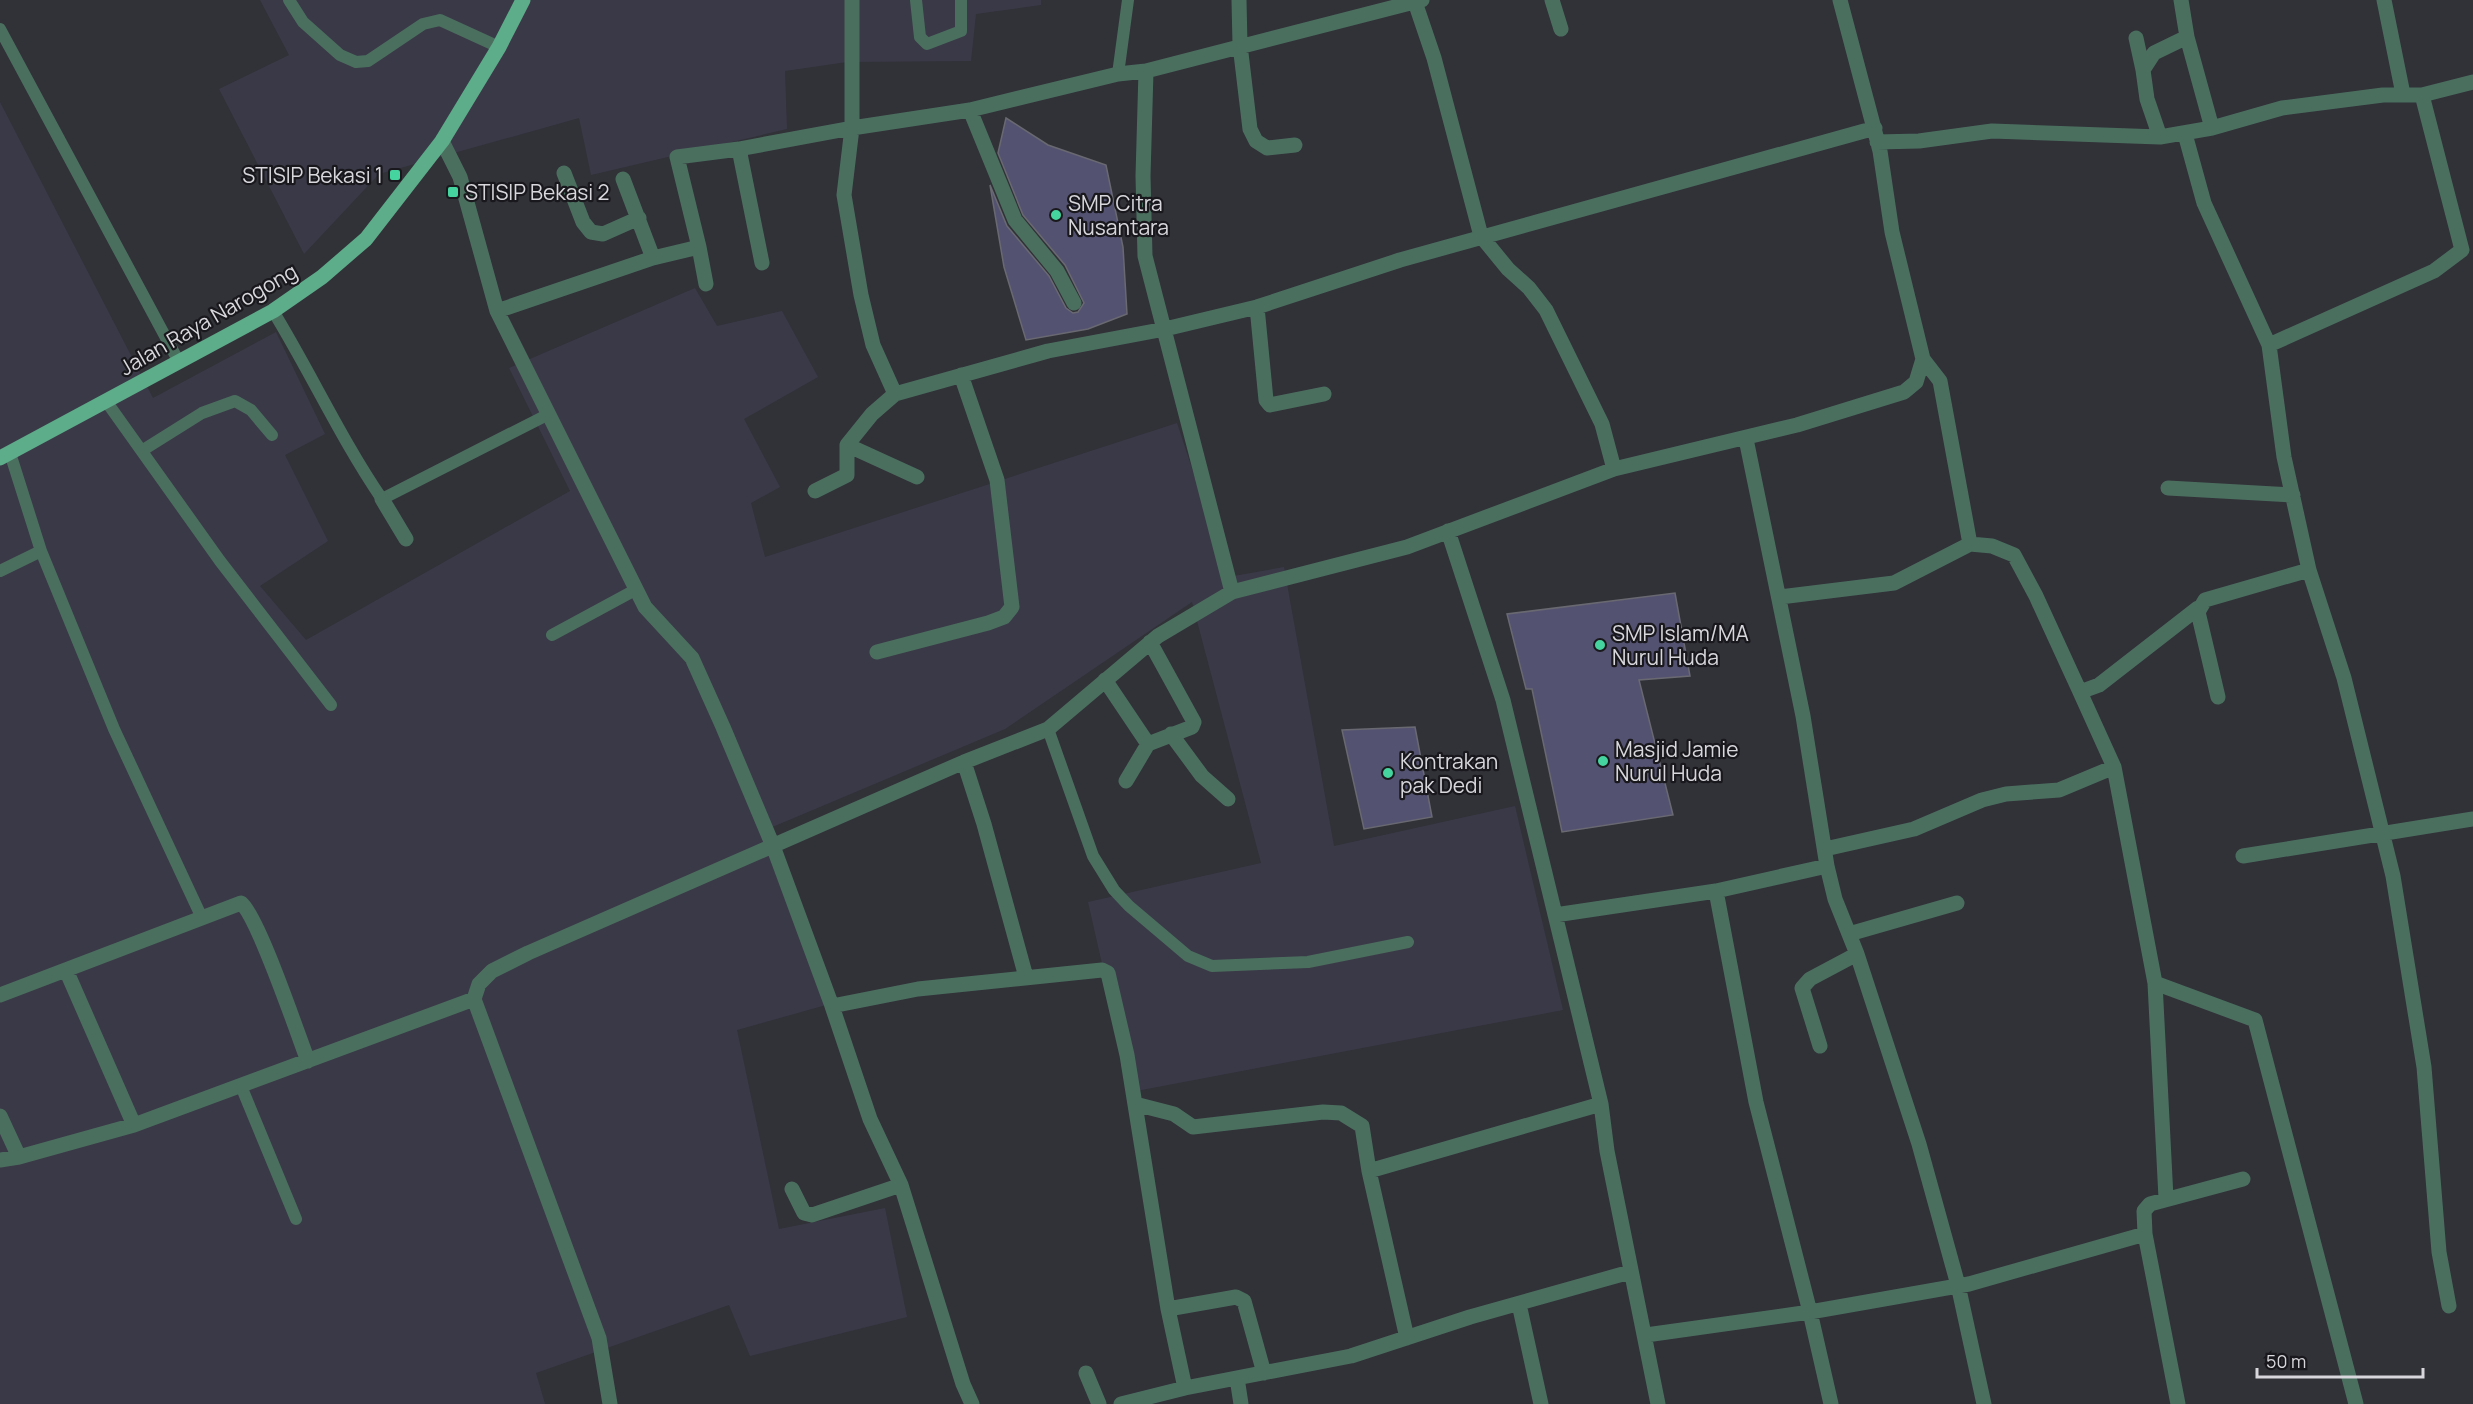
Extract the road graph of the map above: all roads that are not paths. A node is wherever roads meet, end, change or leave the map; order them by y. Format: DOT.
graph roads {
  1 [pos="289,0"];
  2 [pos="523,0"];
  3 [pos="852,0"];
  4 [pos="916,0"];
  5 [pos="961,0"];
  6 [pos="1128,0"];
  7 [pos="1239,0"];
  8 [pos="1552,0"];
  9 [pos="1840,0"];
  10 [pos="2181,0"];
  11 [pos="2384,0"];
  12 [pos="1418,1"];
  13 [pos="0,29"];
  14 [pos="1561,29"];
  15 [pos="2136,38"];
  16 [pos="2187,38"];
  17 [pos="1240,45"];
  18 [pos="499,47"];
  19 [pos="2142,70"];
  20 [pos="1146,71"];
  21 [pos="1118,74"];
  22 [pos="2473,82"];
  23 [pos="2403,94"];
  24 [pos="2422,95"];
  25 [pos="970,110"];
  26 [pos="852,128"];
  27 [pos="2212,128"];
  28 [pos="2185,134"];
  29 [pos="1876,135"];
  30 [pos="2160,137"];
  31 [pos="442,141"];
  32 [pos="1295,145"];
  33 [pos="739,149"];
  34 [pos="564,173"];
  35 [pos="623,178"];
  36 [pos="639,218"];
  37 [pos="1481,236"];
  38 [pos="699,247"];
  39 [pos="653,258"];
  40 [pos="762,263"];
  41 [pos="706,284"];
  42 [pos="1074,303"];
  43 [pos="1257,307"];
  44 [pos="273,311"];
  45 [pos="497,311"];
  46 [pos="1165,329"];
  47 [pos="2269,345"];
  48 [pos="1923,359"];
  49 [pos="180,362"];
  50 [pos="961,375"];
  51 [pos="895,394"];
  52 [pos="1324,394"];
  53 [pos="106,401"];
  54 [pos="549,414"];
  55 [pos="272,435"];
  56 [pos="1746,439"];
  57 [pos="847,445"];
  58 [pos="143,450"];
  59 [pos="5,455"];
  60 [pos="1614,469"];
  61 [pos="917,477"];
  62 [pos="2168,488"];
  63 [pos="814,491"];
  64 [pos="2293,495"];
  65 [pos="382,499"];
  66 [pos="1448,531"];
  67 [pos="406,539"];
  68 [pos="1970,544"];
  69 [pos="41,551"];
  70 [pos="2309,570"];
  71 [pos="0,571"];
  72 [pos="637,589"];
  73 [pos="1232,592"];
  74 [pos="1780,597"];
  75 [pos="2198,608"];
  76 [pos="552,635"];
  77 [pos="1150,642"];
  78 [pos="876,652"];
  79 [pos="1106,680"];
  80 [pos="2080,692"];
  81 [pos="2218,697"];
  82 [pos="331,705"];
  83 [pos="1048,729"];
  84 [pos="1171,734"];
  85 [pos="1148,744"];
  86 [pos="964,762"];
  87 [pos="2114,767"];
  88 [pos="1126,781"];
  89 [pos="1228,800"];
  90 [pos="2473,819"];
  91 [pos="2383,835"];
  92 [pos="773,846"];
  93 [pos="1825,849"];
  94 [pos="2243,856"];
  95 [pos="1827,866"];
  96 [pos="1716,891"];
  97 [pos="1957,903"];
  98 [pos="1555,915"];
  99 [pos="202,918"];
  100 [pos="1849,934"];
  101 [pos="1408,942"];
  102 [pos="1857,954"];
  103 [pos="66,970"];
  104 [pos="1026,977"];
  105 [pos="2155,983"];
  106 [pos="0,995"];
  107 [pos="474,999"];
  108 [pos="832,1006"];
  109 [pos="1820,1046"];
  110 [pos="308,1062"];
  111 [pos="241,1086"];
  112 [pos="1135,1104"];
  113 [pos="1601,1104"];
  114 [pos="0,1116"];
  115 [pos="134,1125"];
  116 [pos="18,1158"];
  117 [pos="0,1160"];
  118 [pos="1369,1171"];
  119 [pos="2243,1179"];
  120 [pos="901,1185"];
  121 [pos="792,1189"];
  122 [pos="2166,1198"];
  123 [pos="296,1219"];
  124 [pos="2145,1234"];
  125 [pos="1630,1272"];
  126 [pos="1958,1285"];
  127 [pos="1519,1304"];
  128 [pos="2450,1306"];
  129 [pos="1168,1309"];
  130 [pos="1810,1312"];
  131 [pos="1646,1335"];
  132 [pos="1407,1338"];
  133 [pos="1086,1372"];
  134 [pos="1264,1372"];
  135 [pos="1237,1378"];
  136 [pos="1185,1388"];
  137 [pos="1159,1399"];
  138 [pos="610,1404"];
  139 [pos="972,1404"];
  140 [pos="1099,1404"];
  141 [pos="1120,1404"];
  142 [pos="1241,1404"];
  143 [pos="1541,1404"];
  144 [pos="1658,1404"];
  145 [pos="1831,1404"];
  146 [pos="1984,1404"];
  147 [pos="2178,1404"];
  148 [pos="2356,1404"];
  1 -- 18 [label="lane"];
  2 -- 18 [label="main road, Jalan Raya Narogong"];
  3 -- 26 [label="street"];
  4 -- 5 [label="lane"];
  6 -- 21 [label="lane"];
  7 -- 17 [label="street"];
  8 -- 14 [label="street"];
  9 -- 29 [label="street"];
  10 -- 16 [label="street"];
  11 -- 23 [label="street"];
  12 -- 17 [label="street"];
  12 -- 37 [label="street"];
  13 -- 49 [label="lane"];
  15 -- 19 [label="street"];
  16 -- 19 [label="street"];
  16 -- 27 [label="street"];
  17 -- 20 [label="street"];
  17 -- 32 [label="street"];
  18 -- 31 [label="main road, Jalan Raya Narogong"];
  19 -- 30 [label="street"];
  20 -- 21 [label="street"];
  20 -- 46 [label="street"];
  21 -- 25 [label="street"];
  22 -- 24 [label="street"];
  23 -- 24 [label="street"];
  23 -- 27 [label="street"];
  24 -- 47 [label="street"];
  25 -- 26 [label="street"];
  25 -- 42 [label="street"];
  26 -- 33 [label="street"];
  26 -- 51 [label="street"];
  27 -- 28 [label="street"];
  28 -- 30 [label="street"];
  28 -- 47 [label="street"];
  29 -- 30 [label="street"];
  29 -- 37 [label="street"];
  29 -- 48 [label="street"];
  31 -- 44 [label="main road, Jalan Raya Narogong"];
  31 -- 45 [label="street"];
  33 -- 38 [label="street"];
  33 -- 40 [label="street"];
  34 -- 36 [label="street"];
  35 -- 36 [label="street"];
  36 -- 39 [label="street"];
  37 -- 43 [label="street"];
  37 -- 60 [label="street"];
  38 -- 39 [label="street"];
  38 -- 41 [label="street"];
  39 -- 45 [label="street"];
  43 -- 46 [label="street"];
  43 -- 52 [label="street"];
  44 -- 49 [label="main road, Jalan Raya Narogong"];
  44 -- 65 [label="lane"];
  45 -- 54 [label="street"];
  46 -- 50 [label="street"];
  46 -- 73 [label="street"];
  47 -- 64 [label="street"];
  48 -- 56 [label="street"];
  48 -- 68 [label="street"];
  49 -- 53 [label="main road, Jalan Raya Narogong"];
  50 -- 51 [label="street"];
  50 -- 78 [label="street"];
  51 -- 57 [label="street"];
  53 -- 58 [label="lane"];
  53 -- 59 [label="main road, Jalan Raya Narogong"];
  54 -- 65 [label="lane"];
  54 -- 72 [label="street"];
  55 -- 58 [label="lane"];
  56 -- 60 [label="street"];
  56 -- 74 [label="street"];
  57 -- 61 [label="street"];
  57 -- 63 [label="street"];
  58 -- 82 [label="lane"];
  59 -- 69 [label="lane"];
  60 -- 66 [label="street"];
  62 -- 64 [label="street"];
  64 -- 70 [label="street"];
  65 -- 67 [label="street"];
  66 -- 73 [label="street"];
  66 -- 98 [label="street"];
  68 -- 74 [label="street"];
  68 -- 80 [label="street"];
  69 -- 71 [label="lane"];
  69 -- 99 [label="lane"];
  70 -- 75 [label="street"];
  70 -- 91 [label="street"];
  72 -- 76 [label="lane"];
  72 -- 92 [label="street"];
  73 -- 77 [label="street"];
  74 -- 93 [label="street"];
  75 -- 80 [label="street"];
  75 -- 81 [label="street"];
  77 -- 79 [label="street"];
  77 -- 84 [label="street"];
  79 -- 83 [label="street"];
  79 -- 85 [label="street"];
  80 -- 87 [label="street"];
  83 -- 86 [label="street"];
  83 -- 101 [label="lane"];
  84 -- 85 [label="street"];
  84 -- 89 [label="street"];
  85 -- 88 [label="street"];
  86 -- 92 [label="street"];
  86 -- 104 [label="street"];
  87 -- 93 [label="street"];
  87 -- 105 [label="street"];
  90 -- 91 [label="street"];
  91 -- 94 [label="street"];
  91 -- 128 [label="street"];
  92 -- 107 [label="street"];
  92 -- 108 [label="street"];
  93 -- 95 [label="street"];
  95 -- 96 [label="street"];
  95 -- 100 [label="street"];
  96 -- 98 [label="street"];
  96 -- 130 [label="street"];
  97 -- 100 [label="street"];
  98 -- 113 [label="street"];
  99 -- 103 [label="street"];
  99 -- 110 [label="street"];
  100 -- 102 [label="street"];
  102 -- 109 [label="street"];
  102 -- 126 [label="street"];
  103 -- 106 [label="street"];
  103 -- 115 [label="street"];
  104 -- 108 [label="street"];
  104 -- 112 [label="street"];
  105 -- 122 [label="street"];
  105 -- 148 [label="street"];
  107 -- 110 [label="street"];
  107 -- 138 [label="street"];
  108 -- 120 [label="street"];
  110 -- 111 [label="street"];
  111 -- 115 [label="street"];
  111 -- 123 [label="lane"];
  112 -- 118 [label="street"];
  112 -- 129 [label="street"];
  113 -- 118 [label="street"];
  113 -- 125 [label="street"];
  114 -- 116 [label="street"];
  115 -- 116 [label="street"];
  116 -- 117 [label="street"];
  118 -- 132 [label="street"];
  119 -- 122 [label="street"];
  120 -- 121 [label="street"];
  120 -- 139 [label="street"];
  122 -- 124 [label="street"];
  124 -- 126 [label="street"];
  124 -- 147 [label="street"];
  125 -- 127 [label="street"];
  125 -- 131 [label="street"];
  126 -- 130 [label="street"];
  126 -- 146 [label="street"];
  127 -- 132 [label="street"];
  127 -- 143 [label="street"];
  129 -- 134 [label="street"];
  129 -- 136 [label="street"];
  130 -- 131 [label="street"];
  130 -- 145 [label="street"];
  131 -- 144 [label="street"];
  132 -- 134 [label="street"];
  133 -- 140 [label="street"];
  134 -- 135 [label="street"];
  135 -- 136 [label="street"];
  135 -- 142 [label="street"];
  136 -- 137 [label="street"];
  137 -- 141 [label="street"];
}
